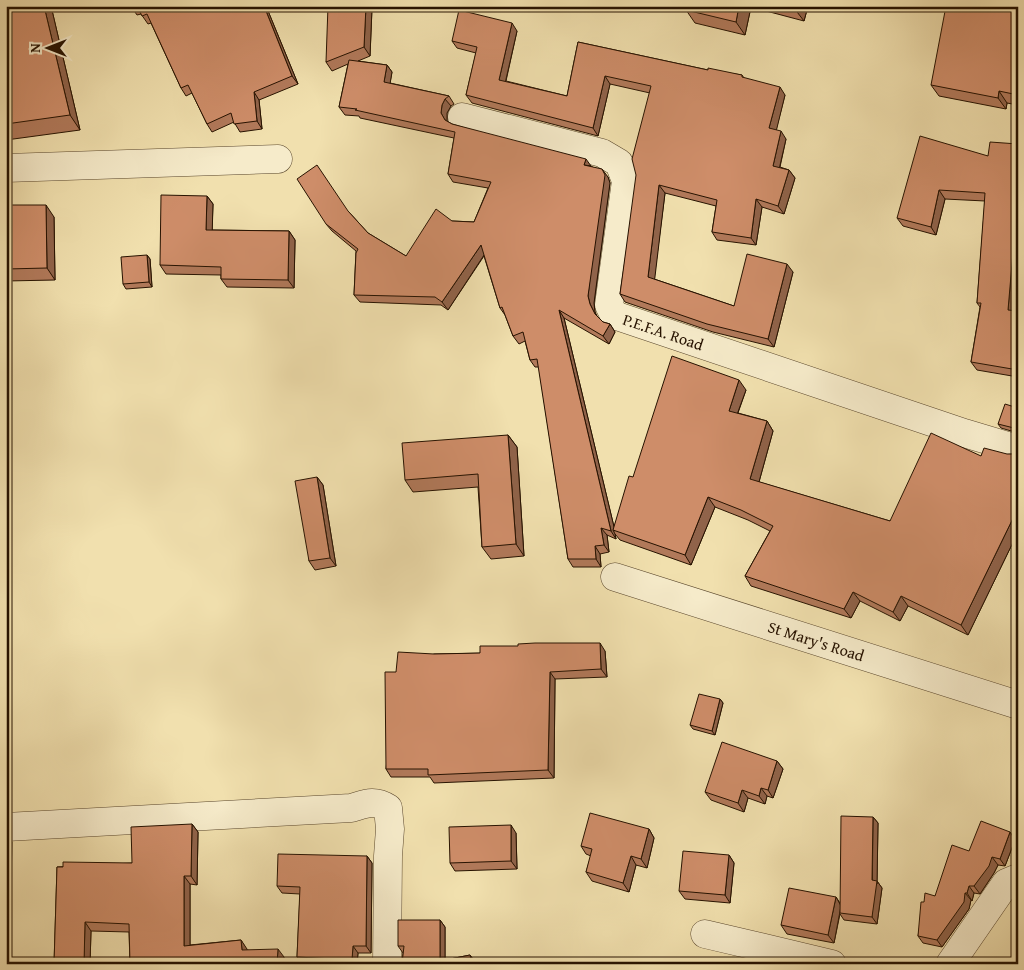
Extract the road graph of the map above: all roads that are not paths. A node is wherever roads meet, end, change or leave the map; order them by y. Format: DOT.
graph roads {
  1 [pos="462,117"];
  2 [pos="278,159"];
  3 [pos="6,168"];
  4 [pos="1018,449"];
  5 [pos="615,577"];
  6 [pos="1018,705"];
  7 [pos="6,827"];
  8 [pos="1018,878"];
  9 [pos="705,934"];
  10 [pos="387,964"];
  11 [pos="832,964"];
  12 [pos="950,964"];
  1 -- 4 [label="street, P.E.F.A. Road"];
  2 -- 3 [label="street"];
  5 -- 6 [label="street, St Mary's Road"];
  7 -- 10 [label="street"];
  8 -- 12 [label="street"];
  9 -- 11 [label="street"];
}
